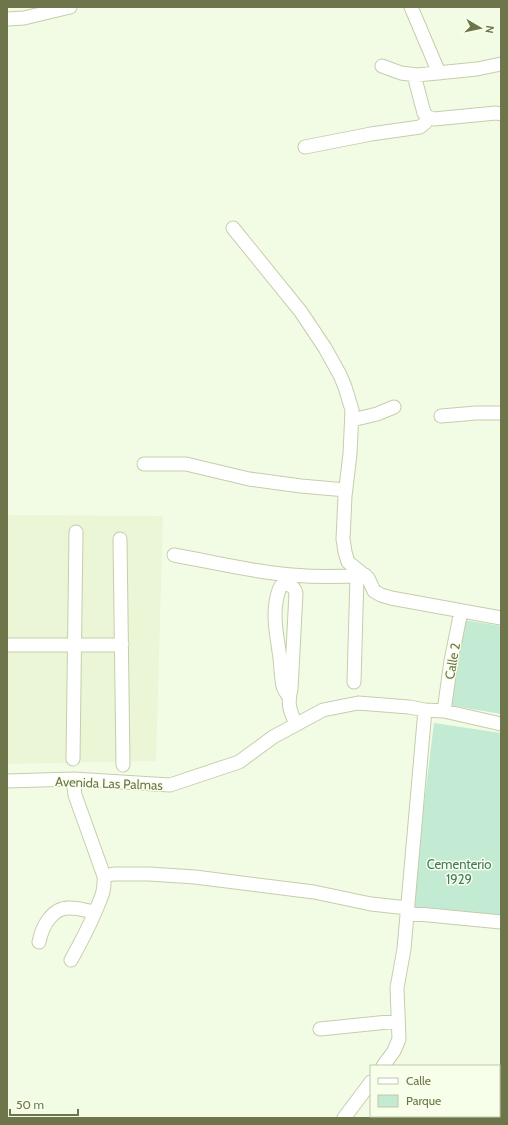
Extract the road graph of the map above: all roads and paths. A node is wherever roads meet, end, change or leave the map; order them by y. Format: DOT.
graph roads {
  1 [pos="70,7"];
  2 [pos="411,7"];
  3 [pos="7,19"];
  4 [pos="501,64"];
  5 [pos="382,66"];
  6 [pos="439,73"];
  7 [pos="414,75"];
  8 [pos="501,114"];
  9 [pos="428,117"];
  10 [pos="305,147"];
  11 [pos="233,228"];
  12 [pos="394,407"];
  13 [pos="501,413"];
  14 [pos="442,416"];
  15 [pos="352,420"];
  16 [pos="144,464"];
  17 [pos="346,490"];
  18 [pos="76,532"];
  19 [pos="120,539"];
  20 [pos="174,555"];
  21 [pos="361,575"];
  22 [pos="462,611"];
  23 [pos="501,618"];
  24 [pos="74,644"];
  25 [pos="7,645"];
  26 [pos="122,645"];
  27 [pos="354,682"];
  28 [pos="289,697"];
  29 [pos="425,710"];
  30 [pos="444,711"];
  31 [pos="296,724"];
  32 [pos="501,724"];
  33 [pos="73,759"];
  34 [pos="124,765"];
  35 [pos="73,779"];
  36 [pos="7,781"];
  37 [pos="104,876"];
  38 [pos="408,911"];
  39 [pos="95,912"];
  40 [pos="501,922"];
  41 [pos="39,942"];
  42 [pos="71,960"];
  43 [pos="398,1021"];
  44 [pos="320,1029"];
  45 [pos="384,1065"];
  46 [pos="370,1084"];
  47 [pos="344,1118"];
  1 -- 3 [label="street"];
  2 -- 6 [label="street"];
  4 -- 6 [label="street"];
  5 -- 7 [label="street"];
  6 -- 7 [label="street"];
  7 -- 9 [label="street"];
  8 -- 9 [label="street"];
  9 -- 10 [label="street"];
  11 -- 15 [label="street"];
  12 -- 15 [label="street"];
  13 -- 14 [label="street"];
  15 -- 17 [label="street"];
  16 -- 17 [label="street"];
  17 -- 21 [label="street"];
  18 -- 24 [label="street"];
  19 -- 26 [label="street"];
  20 -- 21 [label="street"];
  21 -- 22 [label="street"];
  21 -- 27 [label="street"];
  22 -- 23 [label="street"];
  22 -- 30 [label="street, Calle 2"];
  24 -- 25 [label="street"];
  24 -- 26 [label="street"];
  24 -- 33 [label="street"];
  26 -- 34 [label="street"];
  28 -- 28 [label="street"];
  28 -- 31 [label="street"];
  29 -- 30 [label="street, Avenida Las Palmas"];
  29 -- 31 [label="street, Avenida Las Palmas"];
  29 -- 38 [label="street"];
  30 -- 32 [label="street, Avenida Las Palmas"];
  31 -- 35 [label="street, Avenida Las Palmas"];
  35 -- 36 [label="street, Avenida Las Palmas"];
  35 -- 37 [label="street"];
  37 -- 38 [label="street"];
  37 -- 39 [label="street"];
  38 -- 40 [label="street"];
  38 -- 43 [label="street"];
  39 -- 41 [label="street"];
  39 -- 42 [label="street"];
  43 -- 44 [label="street"];
  43 -- 45 [label="street"];
  46 -- 47 [label="street"];
}
